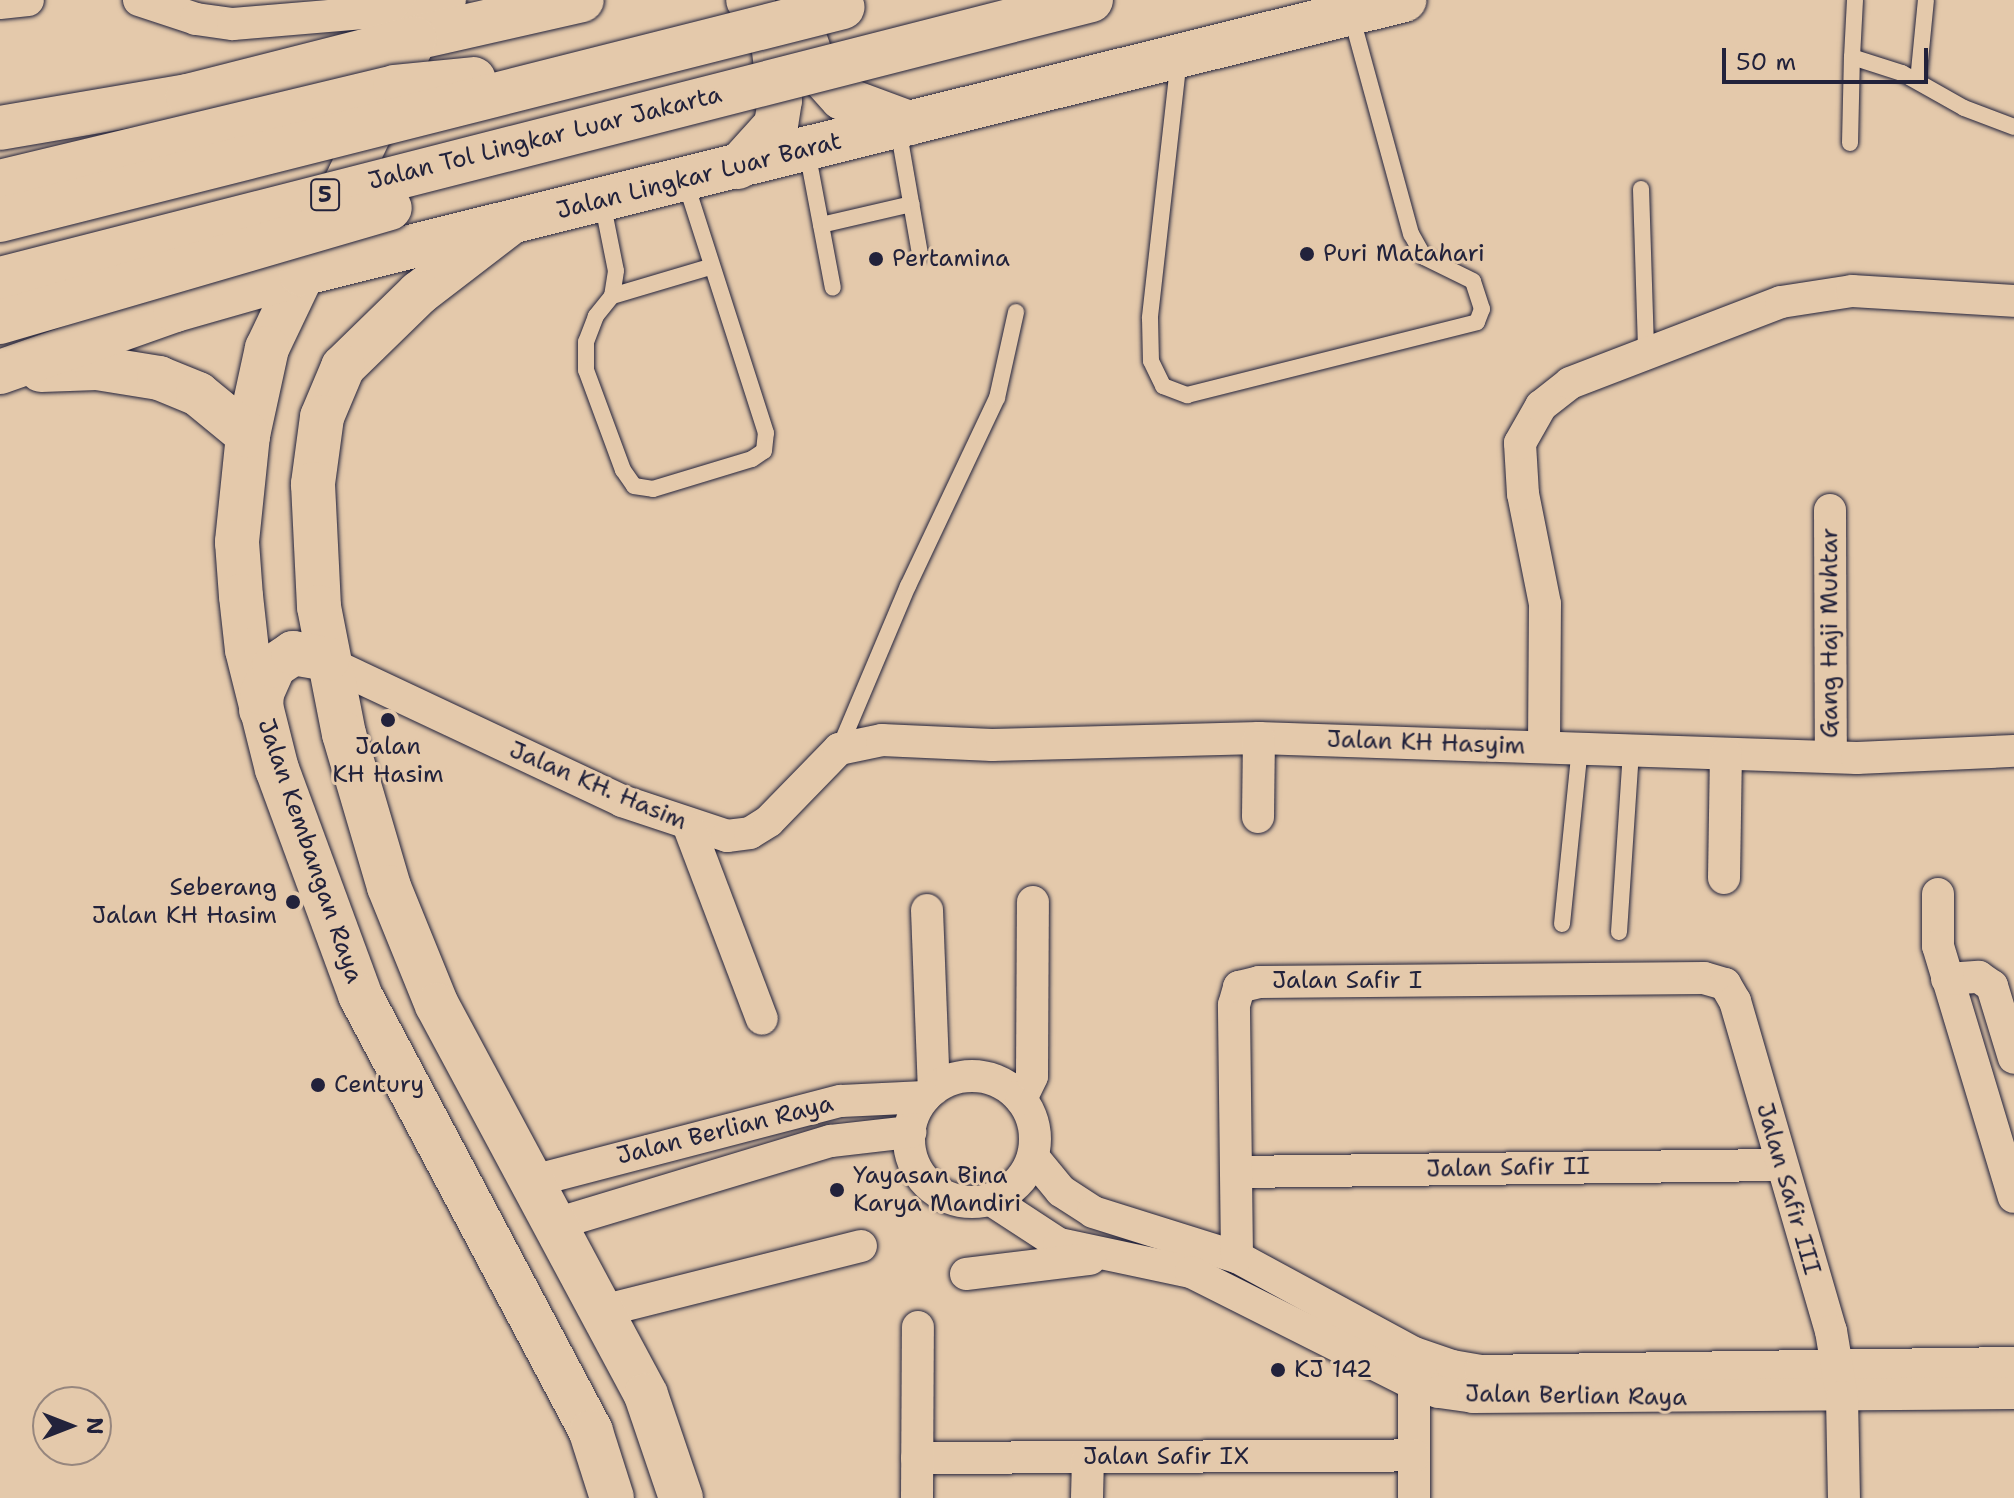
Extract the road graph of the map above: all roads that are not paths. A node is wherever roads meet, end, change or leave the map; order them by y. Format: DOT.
graph roads {
  1 [pos="28,0"];
  2 [pos="139,0"];
  3 [pos="748,0"];
  4 [pos="776,0"];
  5 [pos="804,0"];
  6 [pos="870,0"];
  7 [pos="1091,0"];
  8 [pos="1404,0"];
  9 [pos="1855,0"];
  10 [pos="1926,0"];
  11 [pos="560,2"];
  12 [pos="0,3"];
  13 [pos="1350,13"];
  14 [pos="432,15"];
  15 [pos="1179,56"];
  16 [pos="1852,57"];
  17 [pos="641,61"];
  18 [pos="1918,81"];
  19 [pos="650,110"];
  20 [pos="903,125"];
  21 [pos="2014,127"];
  22 [pos="0,128"];
  23 [pos="1850,143"];
  24 [pos="807,149"];
  25 [pos="751,164"];
  26 [pos="684,180"];
  27 [pos="0,182"];
  28 [pos="1641,189"];
  29 [pos="602,200"];
  30 [pos="912,204"];
  31 [pos="332,209"];
  32 [pos="0,220"];
  33 [pos="510,223"];
  34 [pos="821,225"];
  35 [pos="920,254"];
  36 [pos="379,255"];
  37 [pos="710,267"];
  38 [pos="301,274"];
  39 [pos="0,279"];
  40 [pos="833,288"];
  41 [pos="612,296"];
  42 [pos="2014,301"];
  43 [pos="1016,312"];
  44 [pos="0,322"];
  45 [pos="1646,352"];
  46 [pos="0,372"];
  47 [pos="248,435"];
  48 [pos="1830,510"];
  49 [pos="327,660"];
  50 [pos="261,710"];
  51 [pos="1259,738"];
  52 [pos="1544,746"];
  53 [pos="1580,748"];
  54 [pos="839,749"];
  55 [pos="1631,750"];
  56 [pos="2014,751"];
  57 [pos="1726,754"];
  58 [pos="1831,757"];
  59 [pos="1258,817"];
  60 [pos="689,827"];
  61 [pos="1724,878"];
  62 [pos="1938,894"];
  63 [pos="1033,902"];
  64 [pos="927,910"];
  65 [pos="1562,924"];
  66 [pos="1619,932"];
  67 [pos="1947,979"];
  68 [pos="1725,984"];
  69 [pos="762,1019"];
  70 [pos="2014,1058"];
  71 [pos="930,1093"];
  72 [pos="1021,1099"];
  73 [pos="910,1132"];
  74 [pos="1033,1157"];
  75 [pos="1780,1165"];
  76 [pos="1236,1172"];
  77 [pos="529,1182"];
  78 [pos="2014,1197"];
  79 [pos="990,1199"];
  80 [pos="552,1225"];
  81 [pos="861,1246"];
  82 [pos="1116,1256"];
  83 [pos="1237,1257"];
  84 [pos="966,1274"];
  85 [pos="602,1311"];
  86 [pos="918,1327"];
  87 [pos="2014,1363"];
  88 [pos="1414,1369"];
  89 [pos="1840,1382"];
  90 [pos="2014,1393"];
  91 [pos="1414,1455"];
  92 [pos="1088,1457"];
  93 [pos="917,1458"];
  94 [pos="612,1498"];
  95 [pos="681,1498"];
  96 [pos="917,1498"];
  97 [pos="1087,1498"];
  98 [pos="1414,1498"];
  99 [pos="1844,1498"];
  1 -- 12 [label="street"];
  2 -- 14 [label="street"];
  3 -- 25 [label="main road"];
  4 -- 25 [label="main road"];
  5 -- 20 [label="main road"];
  6 -- 17 [label="main road, 5, bridge"];
  7 -- 19 [label="main road, Jalan Tol Lingkar Luar Jakarta / 5, bridge"];
  8 -- 13 [label="main road, Jalan Lingkar Luar Barat"];
  9 -- 16 [label="lane"];
  10 -- 18 [label="lane"];
  11 -- 14 [label="main road"];
  13 -- 15 [label="main road, Jalan Lingkar Luar Barat"];
  13 -- 15 [label="lane"];
  14 -- 22 [label="main road"];
  14 -- 31 [label="main road, Jalan Kembangan Raya"];
  15 -- 20 [label="main road, Jalan Lingkar Luar Barat"];
  16 -- 18 [label="lane"];
  16 -- 23 [label="lane"];
  17 -- 27 [label="main road, bridge"];
  17 -- 32 [label="main road, 5, bridge"];
  18 -- 21 [label="lane"];
  19 -- 39 [label="main road, Jalan Tol Lingkar Luar Jakarta / 5, bridge"];
  19 -- 44 [label="main road, bridge"];
  20 -- 24 [label="main road, Jalan Lingkar Luar Barat"];
  20 -- 30 [label="lane"];
  24 -- 25 [label="main road, Jalan Lingkar Luar Barat"];
  24 -- 34 [label="lane"];
  25 -- 26 [label="main road, Jalan Lingkar Luar Barat"];
  26 -- 29 [label="main road, Jalan Lingkar Luar Barat"];
  26 -- 37 [label="lane"];
  28 -- 45 [label="lane"];
  29 -- 33 [label="main road, Jalan Lingkar Luar Barat"];
  29 -- 41 [label="lane"];
  30 -- 34 [label="lane"];
  30 -- 35 [label="lane"];
  31 -- 36 [label="main road"];
  31 -- 38 [label="main road, Jalan Kembangan Raya"];
  33 -- 36 [label="main road, Jalan Lingkar Luar Barat"];
  33 -- 49 [label="main road"];
  34 -- 40 [label="lane"];
  36 -- 38 [label="main road, Jalan Lingkar Luar Barat"];
  37 -- 41 [label="lane"];
  37 -- 41 [label="lane"];
  38 -- 46 [label="main road, Jalan Lingkar Luar Barat"];
  38 -- 47 [label="main road, Jalan Kembangan Raya"];
  42 -- 45 [label="street"];
  43 -- 54 [label="lane"];
  45 -- 52 [label="street"];
  46 -- 47 [label="main road"];
  47 -- 50 [label="main road, Jalan Kembangan Raya"];
  48 -- 58 [label="street, Gang Haji Muhtar"];
  49 -- 50 [label="main road"];
  49 -- 60 [label="street, Jalan KH. Hasim"];
  49 -- 77 [label="main road"];
  50 -- 94 [label="main road, Jalan Kembangan Raya"];
  51 -- 52 [label="street, Jalan KH Hasyim"];
  51 -- 54 [label="street, Jalan KH Hasyim"];
  51 -- 59 [label="street"];
  52 -- 53 [label="street, Jalan KH Hasyim"];
  53 -- 55 [label="street, Jalan KH Hasyim"];
  53 -- 65 [label="lane"];
  54 -- 60 [label="street, Jalan KH. Hasim"];
  55 -- 57 [label="street, Jalan KH Hasyim"];
  55 -- 66 [label="lane"];
  56 -- 58 [label="street, Jalan KH Hasyim"];
  57 -- 58 [label="street, Jalan KH Hasyim"];
  57 -- 61 [label="street"];
  60 -- 69 [label="street"];
  62 -- 67 [label="street"];
  63 -- 72 [label="street"];
  64 -- 71 [label="street"];
  67 -- 70 [label="street"];
  67 -- 78 [label="street"];
  68 -- 75 [label="street, Jalan Safir III"];
  68 -- 76 [label="street, Jalan Safir I"];
  71 -- 72 [label="street"];
  71 -- 73 [label="street"];
  71 -- 77 [label="street, Jalan Berlian Raya"];
  72 -- 74 [label="street"];
  73 -- 79 [label="street"];
  73 -- 80 [label="street, Jalan Berlian Raya"];
  74 -- 79 [label="street"];
  74 -- 83 [label="street, Jalan Berlian Raya"];
  75 -- 76 [label="street, Jalan Safir II"];
  75 -- 89 [label="street, Jalan Safir III"];
  76 -- 83 [label="street, Jalan Safir I"];
  77 -- 80 [label="main road"];
  79 -- 82 [label="street, Jalan Berlian Raya"];
  80 -- 85 [label="main road"];
  81 -- 85 [label="street"];
  82 -- 84 [label="street"];
  82 -- 88 [label="street, Jalan Berlian Raya"];
  83 -- 88 [label="street, Jalan Berlian Raya"];
  85 -- 95 [label="main road"];
  86 -- 93 [label="street"];
  87 -- 89 [label="street, Jalan Berlian Raya"];
  88 -- 89 [label="street, Jalan Berlian Raya"];
  88 -- 91 [label="street"];
  89 -- 90 [label="street, Jalan Berlian Raya"];
  89 -- 99 [label="street, Jalan Safir III"];
  91 -- 92 [label="street, Jalan Safir IX"];
  91 -- 98 [label="street"];
  92 -- 93 [label="street, Jalan Safir IX"];
  92 -- 97 [label="street"];
  93 -- 96 [label="street"];
}
